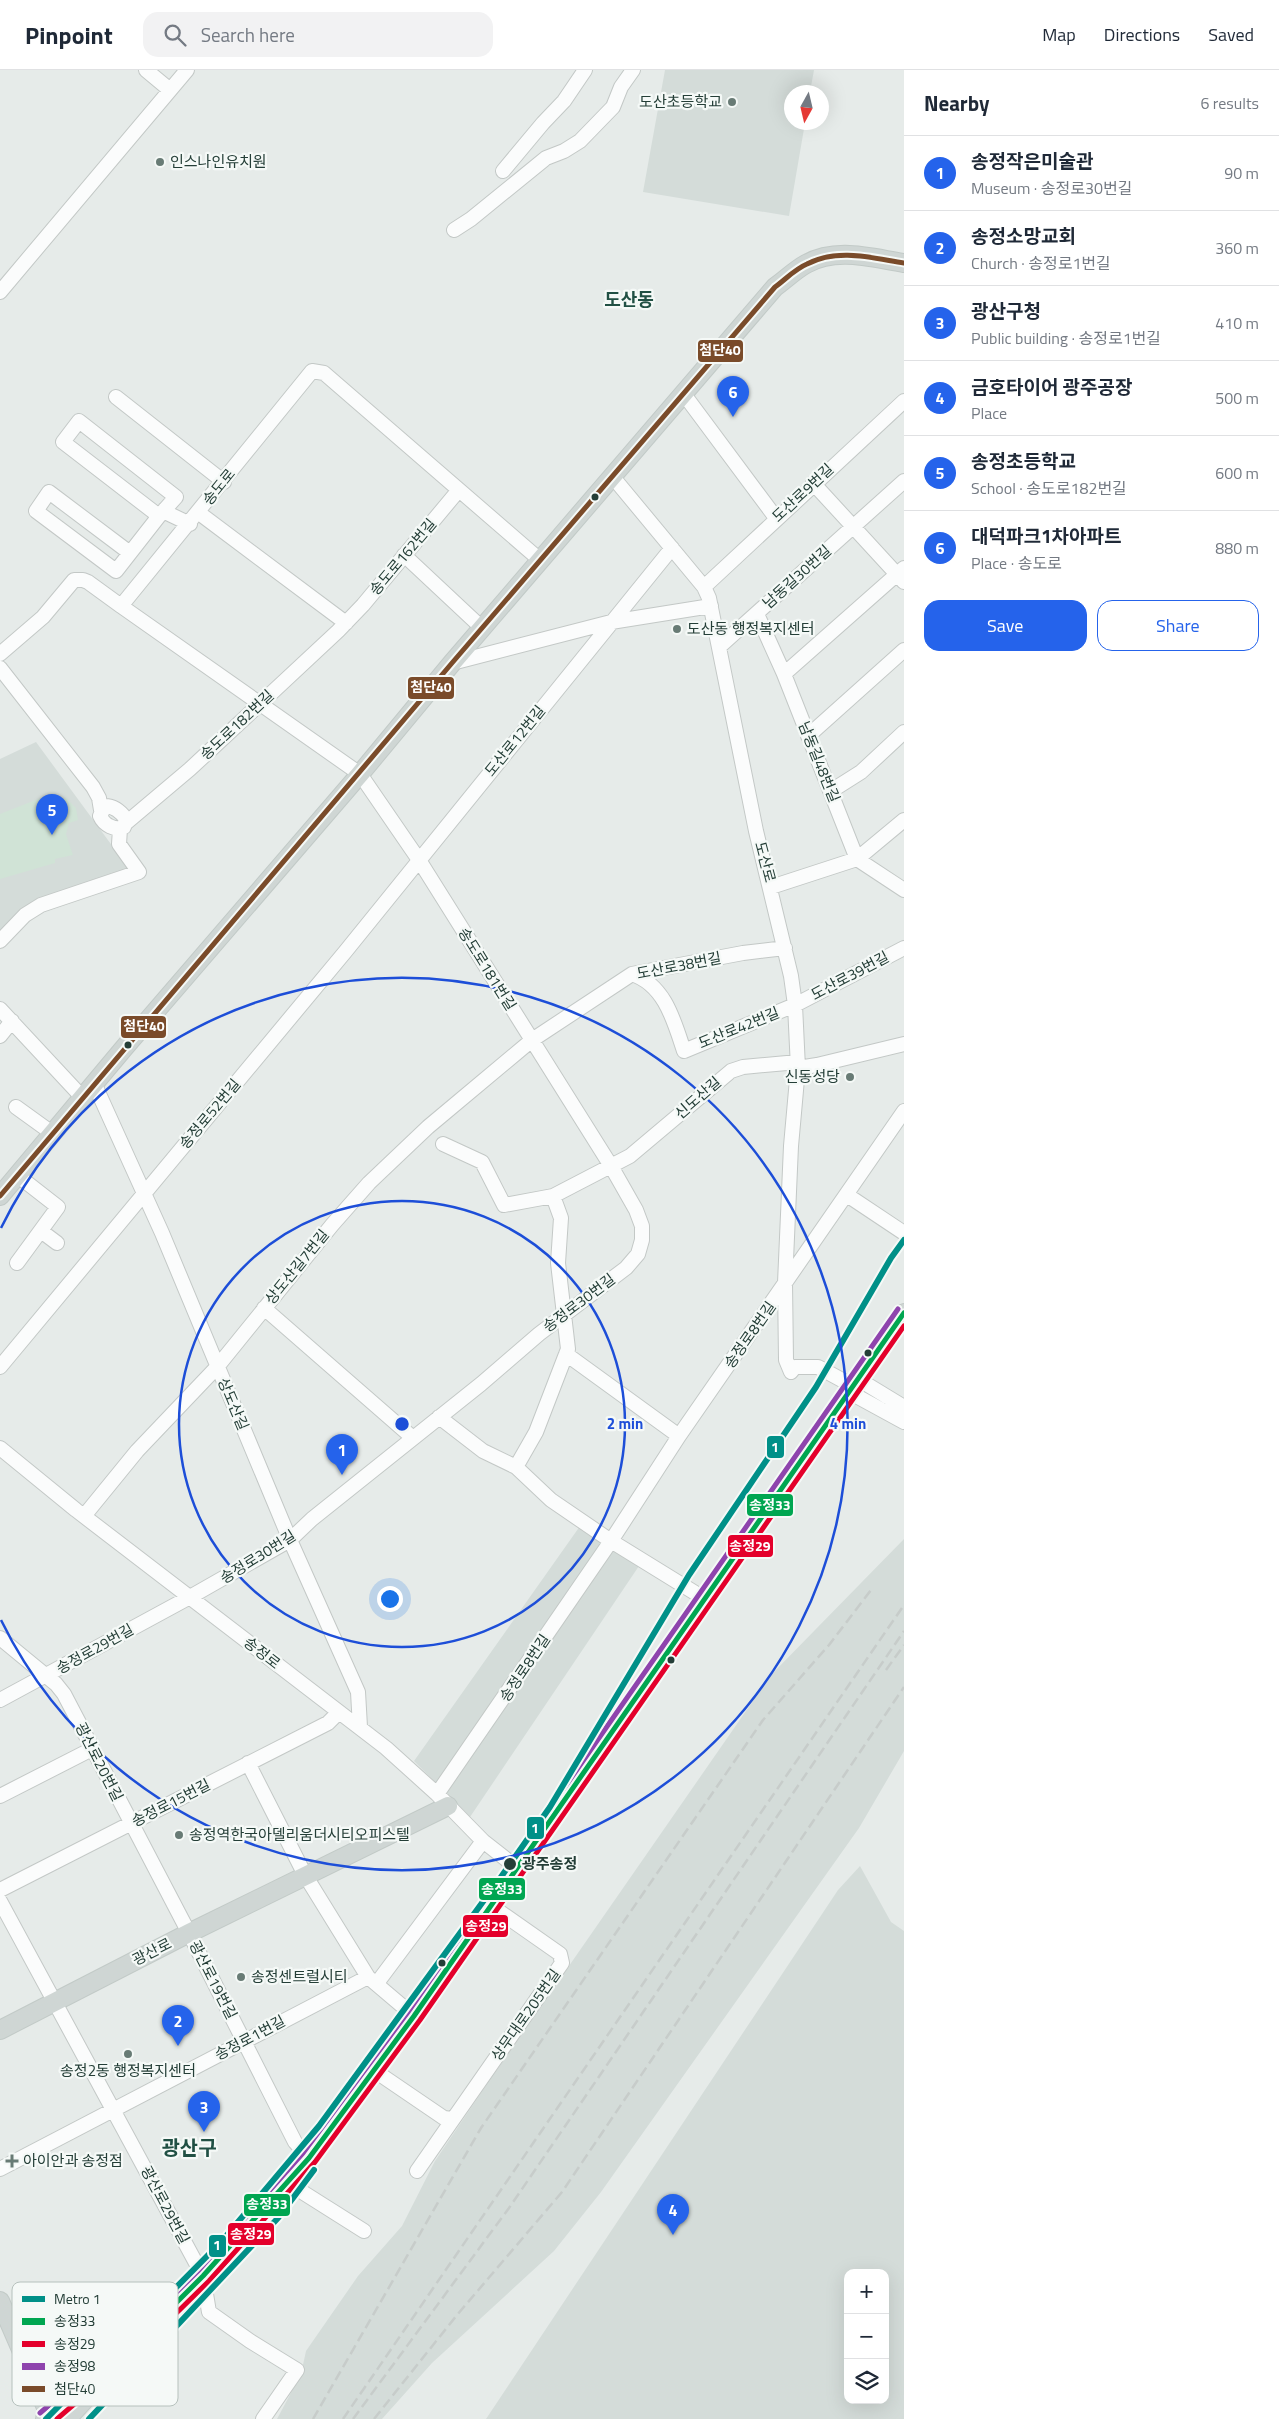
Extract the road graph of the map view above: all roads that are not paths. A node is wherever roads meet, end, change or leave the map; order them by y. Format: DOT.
graph roads {
  1 [pos="146,70"];
  2 [pos="187,70"];
  3 [pos="585,70"];
  4 [pos="633,70"];
  5 [pos="170,90"];
  6 [pos="504,171"];
  7 [pos="454,230"];
  8 [pos="904,263"];
  9 [pos="0,292"];
  10 [pos="683,393"];
  11 [pos="116,397"];
  12 [pos="904,401"];
  13 [pos="612,476"];
  14 [pos="904,481"];
  15 [pos="224,482"];
  16 [pos="813,484"];
  17 [pos="458,490"];
  18 [pos="162,512"];
  19 [pos="199,513"];
  20 [pos="776,518"];
  21 [pos="190,524"];
  22 [pos="853,526"];
  23 [pos="672,548"];
  24 [pos="130,553"];
  25 [pos="404,555"];
  26 [pos="540,560"];
  27 [pos="902,575"];
  28 [pos="704,587"];
  29 [pos="122,606"];
  30 [pos="711,606"];
  31 [pos="756,614"];
  32 [pos="611,622"];
  33 [pos="346,623"];
  34 [pos="482,628"];
  35 [pos="720,647"];
  36 [pos="904,650"];
  37 [pos="0,654"];
  38 [pos="452,663"];
  39 [pos="0,668"];
  40 [pos="784,674"];
  41 [pos="260,705"];
  42 [pos="904,732"];
  43 [pos="808,736"];
  44 [pos="360,774"];
  45 [pos="832,791"];
  46 [pos="904,820"];
  47 [pos="123,826"];
  48 [pos="857,859"];
  49 [pos="419,860"];
  50 [pos="771,888"];
  51 [pos="904,890"];
  52 [pos="0,941"];
  53 [pos="785,948"];
  54 [pos="904,948"];
  55 [pos="632,974"];
  56 [pos="795,1005"];
  57 [pos="0,1009"];
  58 [pos="12,1021"];
  59 [pos="0,1036"];
  60 [pos="532,1040"];
  61 [pos="904,1044"];
  62 [pos="798,1064"];
  63 [pos="94,1083"];
  64 [pos="82,1097"];
  65 [pos="16,1108"];
  66 [pos="904,1111"];
  67 [pos="52,1133"];
  68 [pos="443,1144"];
  69 [pos="611,1166"];
  70 [pos="17,1175"];
  71 [pos="144,1193"];
  72 [pos="847,1195"];
  73 [pos="0,1196"];
  74 [pos="552,1196"];
  75 [pos="40,1230"];
  76 [pos="904,1233"];
  77 [pos="642,1240"];
  78 [pos="56,1243"];
  79 [pos="17,1263"];
  80 [pos="786,1283"];
  81 [pos="264,1308"];
  82 [pos="904,1313"];
  83 [pos="563,1316"];
  84 [pos="566,1354"];
  85 [pos="0,1367"];
  86 [pos="217,1367"];
  87 [pos="853,1386"];
  88 [pos="904,1407"];
  89 [pos="439,1417"];
  90 [pos="904,1422"];
  91 [pos="679,1436"];
  92 [pos="413,1438"];
  93 [pos="0,1448"];
  94 [pos="516,1467"];
  95 [pos="84,1516"];
  96 [pos="290,1540"];
  97 [pos="611,1541"];
  98 [pos="190,1597"];
  99 [pos="705,1599"];
  100 [pos="0,1638"];
  101 [pos="47,1676"];
  102 [pos="0,1700"];
  103 [pos="339,1712"];
  104 [pos="360,1727"];
  105 [pos="92,1749"];
  106 [pos="248,1763"];
  107 [pos="0,1796"];
  108 [pos="443,1800"];
  109 [pos="131,1824"];
  110 [pos="483,1841"];
  111 [pos="516,1867"];
  112 [pos="305,1875"];
  113 [pos="0,1890"];
  114 [pos="0,1901"];
  115 [pos="490,1905"];
  116 [pos="189,1933"];
  117 [pos="372,1980"];
  118 [pos="54,2002"];
  119 [pos="414,2016"];
  120 [pos="0,2030"];
  121 [pos="244,2042"];
  122 [pos="375,2071"];
  123 [pos="113,2110"];
  124 [pos="452,2119"];
  125 [pos="309,2158"];
  126 [pos="0,2170"];
  127 [pos="418,2171"];
  128 [pos="288,2183"];
  129 [pos="364,2231"];
  130 [pos="203,2276"];
  131 [pos="178,2301"];
  132 [pos="0,2302"];
  133 [pos="12,2329"];
  134 [pos="42,2406"];
  135 [pos="60,2406"];
  136 [pos="79,2406"];
  137 [pos="46,2418"];
  138 [pos="67,2419"];
  139 [pos="263,2419"];
  1 -- 5 [label="street"];
  2 -- 5 [label="street"];
  3 -- 6 [label="street"];
  4 -- 7 [label="street"];
  5 -- 9 [label="street"];
  8 -- 10 [label="main road"];
  10 -- 13 [label="main road"];
  10 -- 20 [label="street"];
  11 -- 15 [label="street"];
  12 -- 16 [label="street, 도산로9번길"];
  13 -- 23 [label="street, 도산로"];
  13 -- 26 [label="main road"];
  14 -- 22 [label="street, 남동길30번길"];
  15 -- 17 [label="street, 송도로"];
  15 -- 19 [label="street, 송도로"];
  16 -- 20 [label="street, 도산로9번길"];
  16 -- 22 [label="street"];
  17 -- 25 [label="street, 송도로162번길"];
  17 -- 26 [label="street, 송도로"];
  18 -- 18 [label="street"];
  18 -- 21 [label="street"];
  18 -- 24 [label="street"];
  19 -- 21 [label="street, 송도로"];
  19 -- 33 [label="street"];
  20 -- 28 [label="street, 도산로9번길"];
  21 -- 29 [label="street, 송도로"];
  22 -- 27 [label="street"];
  22 -- 31 [label="street, 남동길30번길"];
  23 -- 28 [label="street, 도산로"];
  23 -- 32 [label="street, 도산로12번길"];
  24 -- 24 [label="street"];
  25 -- 33 [label="street, 송도로162번길"];
  25 -- 34 [label="street"];
  26 -- 34 [label="main road"];
  27 -- 40 [label="street"];
  28 -- 30 [label="street, 도산로"];
  29 -- 37 [label="street"];
  29 -- 41 [label="street"];
  30 -- 32 [label="street"];
  30 -- 35 [label="street, 도산로"];
  31 -- 35 [label="street, 남동길30번길"];
  31 -- 40 [label="street, 남동길48번길"];
  32 -- 38 [label="street"];
  32 -- 49 [label="street, 도산로12번길"];
  33 -- 41 [label="street, 송도로182번길"];
  34 -- 38 [label="main road"];
  35 -- 50 [label="street, 도산로"];
  36 -- 43 [label="street"];
  38 -- 44 [label="main road"];
  39 -- 47 [label="street"];
  40 -- 43 [label="street, 남동길48번길"];
  41 -- 44 [label="street"];
  41 -- 47 [label="street, 송도로182번길"];
  42 -- 45 [label="street"];
  43 -- 45 [label="street, 남동길48번길"];
  44 -- 49 [label="street, 송도로181번길"];
  44 -- 63 [label="main road"];
  45 -- 48 [label="street, 남동길48번길"];
  46 -- 48 [label="street"];
  47 -- 52 [label="street"];
  48 -- 50 [label="street"];
  48 -- 51 [label="street"];
  49 -- 60 [label="street, 송도로181번길"];
  49 -- 71 [label="street, 송정로52번길"];
  50 -- 53 [label="street, 도산로"];
  53 -- 55 [label="street, 도산로38번길"];
  53 -- 56 [label="street, 도산로"];
  54 -- 56 [label="street, 도산로39번길"];
  55 -- 56 [label="street, 도산로42번길"];
  55 -- 60 [label="street, 도산로38번길"];
  56 -- 62 [label="street, 도산로"];
  57 -- 58 [label="street"];
  58 -- 59 [label="street"];
  58 -- 64 [label="street"];
  60 -- 69 [label="street, 송도로181번길"];
  60 -- 81 [label="street, 상도산길7번길"];
  61 -- 62 [label="street, 신도산길"];
  62 -- 69 [label="street, 신도산길"];
  62 -- 80 [label="street, 도산로"];
  63 -- 64 [label="main road"];
  63 -- 71 [label="street, 상도산길"];
  64 -- 67 [label="main road"];
  65 -- 67 [label="street"];
  66 -- 72 [label="street"];
  67 -- 70 [label="main road"];
  68 -- 74 [label="street"];
  69 -- 74 [label="street"];
  69 -- 77 [label="street, 송도로181번길"];
  70 -- 73 [label="main road"];
  70 -- 75 [label="street"];
  71 -- 85 [label="street, 송정로52번길"];
  71 -- 86 [label="street, 상도산길"];
  72 -- 76 [label="street"];
  72 -- 80 [label="street"];
  74 -- 83 [label="street"];
  75 -- 78 [label="street"];
  75 -- 79 [label="street"];
  77 -- 83 [label="street, 송정로30번길"];
  80 -- 87 [label="street, 도산로"];
  80 -- 91 [label="street, 송정로8번길"];
  81 -- 86 [label="street, 상도산길7번길"];
  81 -- 92 [label="street"];
  82 -- 87 [label="main road"];
  83 -- 84 [label="street"];
  83 -- 89 [label="street, 송정로30번길"];
  84 -- 91 [label="street"];
  84 -- 94 [label="street"];
  86 -- 95 [label="street, 상도산길7번길"];
  86 -- 96 [label="street, 상도산길"];
  87 -- 88 [label="street"];
  87 -- 90 [label="street"];
  87 -- 99 [label="main road"];
  89 -- 92 [label="street, 송정로30번길"];
  89 -- 94 [label="street"];
  91 -- 97 [label="street, 송정로8번길"];
  92 -- 96 [label="street, 송정로30번길"];
  93 -- 95 [label="street, 송정로"];
  94 -- 97 [label="street"];
  95 -- 98 [label="street, 송정로"];
  96 -- 98 [label="street, 송정로30번길"];
  96 -- 104 [label="street, 상도산길"];
  97 -- 99 [label="street"];
  97 -- 108 [label="street, 송정로8번길"];
  98 -- 101 [label="street, 송정로29번길"];
  98 -- 103 [label="street, 송정로"];
  99 -- 111 [label="main road"];
  100 -- 101 [label="street, 광산로20번길"];
  101 -- 102 [label="street, 송정로29번길"];
  101 -- 105 [label="street, 광산로20번길"];
  103 -- 104 [label="street, 송정로"];
  103 -- 106 [label="street, 송정로15번길"];
  104 -- 108 [label="street, 송정로"];
  105 -- 107 [label="street"];
  105 -- 109 [label="street, 광산로20번길"];
  106 -- 109 [label="street, 송정로15번길"];
  106 -- 112 [label="street"];
  108 -- 110 [label="street, 송정로"];
  108 -- 112 [label="main road, 광산로"];
  109 -- 113 [label="street, 송정로15번길"];
  109 -- 116 [label="street, 광산로20번길"];
  110 -- 111 [label="street, 송정로"];
  110 -- 117 [label="street, 송정로1번길"];
  111 -- 115 [label="main road"];
  112 -- 116 [label="main road, 광산로"];
  112 -- 117 [label="street"];
  114 -- 118 [label="street, 광산로29번길"];
  115 -- 119 [label="main road"];
  115 -- 124 [label="street, 상무대로205번길"];
  116 -- 118 [label="main road, 광산로"];
  116 -- 121 [label="street, 광산로19번길"];
  117 -- 119 [label="street"];
  117 -- 121 [label="street, 송정로1번길"];
  118 -- 120 [label="main road, 광산로"];
  118 -- 123 [label="street, 광산로29번길"];
  119 -- 122 [label="main road"];
  121 -- 123 [label="street, 송정로1번길"];
  121 -- 125 [label="street, 광산로19번길"];
  122 -- 124 [label="street"];
  122 -- 125 [label="main road"];
  123 -- 126 [label="street, 송정로1번길"];
  123 -- 130 [label="street, 광산로29번길"];
  124 -- 127 [label="street, 상무대로205번길"];
  125 -- 128 [label="main road"];
  128 -- 129 [label="street"];
  128 -- 130 [label="main road"];
  130 -- 131 [label="main road"];
  130 -- 139 [label="street, 광산로29번길"];
  132 -- 133 [label="main road"];
  134 -- 137 [label="main road"];
  135 -- 137 [label="main road"];
  136 -- 138 [label="main road"];
}
